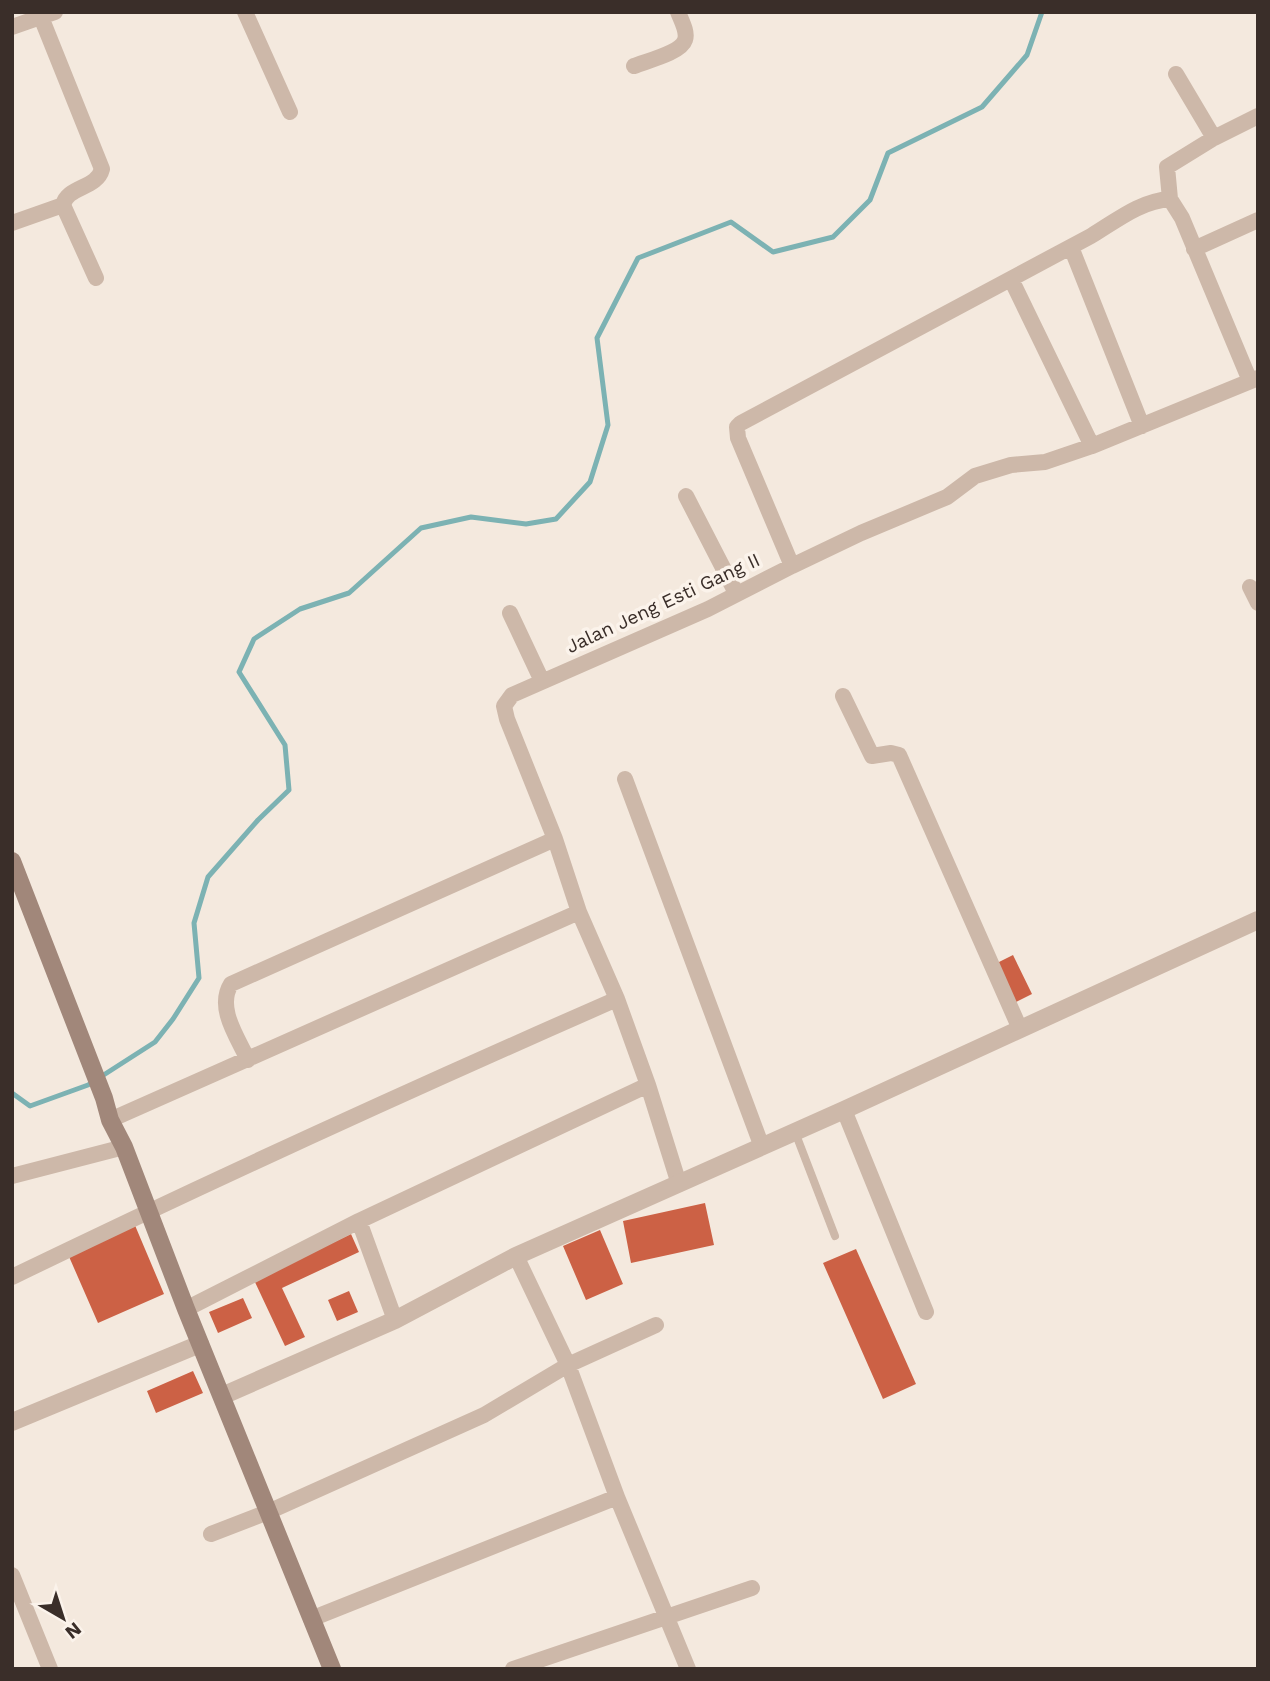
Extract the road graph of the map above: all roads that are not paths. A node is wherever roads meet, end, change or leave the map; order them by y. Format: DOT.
graph roads {
  1 [pos="245,12"];
  2 [pos="678,12"];
  3 [pos="48,15"];
  4 [pos="12,27"];
  5 [pos="634,66"];
  6 [pos="1176,74"];
  7 [pos="290,112"];
  8 [pos="1258,116"];
  9 [pos="1214,138"];
  10 [pos="1170,199"];
  11 [pos="63,205"];
  12 [pos="1258,220"];
  13 [pos="12,223"];
  14 [pos="1071,247"];
  15 [pos="1194,249"];
  16 [pos="96,278"];
  17 [pos="1011,279"];
  18 [pos="1254,379"];
  19 [pos="1142,426"];
  20 [pos="1092,446"];
  21 [pos="686,496"];
  22 [pos="792,566"];
  23 [pos="1250,587"];
  24 [pos="736,593"];
  25 [pos="1258,603"];
  26 [pos="510,613"];
  27 [pos="542,681"];
  28 [pos="843,696"];
  29 [pos="625,779"];
  30 [pos="555,839"];
  31 [pos="12,861"];
  32 [pos="579,912"];
  33 [pos="1258,920"];
  34 [pos="617,999"];
  35 [pos="1020,1028"];
  36 [pos="248,1060"];
  37 [pos="648,1085"];
  38 [pos="844,1110"];
  39 [pos="110,1120"];
  40 [pos="795,1132"];
  41 [pos="124,1147"];
  42 [pos="762,1147"];
  43 [pos="12,1176"];
  44 [pos="679,1184"];
  45 [pos="148,1211"];
  46 [pos="359,1221"];
  47 [pos="835,1236"];
  48 [pos="516,1256"];
  49 [pos="12,1276"];
  50 [pos="186,1309"];
  51 [pos="926,1312"];
  52 [pos="395,1320"];
  53 [pos="656,1325"];
  54 [pos="200,1344"];
  55 [pos="568,1365"];
  56 [pos="222,1395"];
  57 [pos="12,1422"];
  58 [pos="617,1497"];
  59 [pos="268,1511"];
  60 [pos="211,1534"];
  61 [pos="12,1575"];
  62 [pos="752,1588"];
  63 [pos="666,1617"];
  64 [pos="311,1619"];
  65 [pos="50,1669"];
  66 [pos="332,1669"];
  67 [pos="513,1669"];
  68 [pos="688,1669"];
  1 -- 7 [label="street"];
  2 -- 5 [label="street"];
  3 -- 4 [label="street"];
  3 -- 11 [label="street"];
  6 -- 9 [label="street"];
  8 -- 9 [label="street"];
  9 -- 10 [label="street"];
  10 -- 14 [label="street, Jalan Jeng Esti Gang II"];
  10 -- 15 [label="street"];
  11 -- 13 [label="street"];
  11 -- 16 [label="street"];
  12 -- 15 [label="street"];
  14 -- 17 [label="street, Jalan Jeng Esti Gang II"];
  14 -- 19 [label="street"];
  15 -- 18 [label="street"];
  17 -- 20 [label="street"];
  17 -- 22 [label="street, Jalan Jeng Esti Gang II"];
  18 -- 19 [label="street"];
  19 -- 20 [label="street"];
  20 -- 22 [label="street"];
  21 -- 24 [label="street"];
  22 -- 24 [label="street, Jalan Jeng Esti Gang II"];
  23 -- 25 [label="street"];
  24 -- 27 [label="street, Jalan Jeng Esti Gang II"];
  26 -- 27 [label="street"];
  27 -- 30 [label="street, Jalan Jeng Esti Gang II"];
  28 -- 35 [label="street"];
  29 -- 42 [label="street"];
  30 -- 32 [label="street, Jalan Jeng Esti Gang II"];
  30 -- 36 [label="street"];
  31 -- 39 [label="main road"];
  32 -- 34 [label="street, Jalan Jeng Esti Gang II"];
  32 -- 36 [label="street"];
  33 -- 35 [label="street"];
  34 -- 37 [label="street, Jalan Jeng Esti Gang II"];
  34 -- 45 [label="street"];
  35 -- 38 [label="street"];
  36 -- 39 [label="street"];
  37 -- 44 [label="street, Jalan Jeng Esti Gang II"];
  37 -- 46 [label="street"];
  38 -- 40 [label="street"];
  38 -- 51 [label="street"];
  39 -- 41 [label="main road"];
  40 -- 42 [label="street"];
  40 -- 47 [label="lane"];
  41 -- 43 [label="street"];
  41 -- 45 [label="main road"];
  42 -- 44 [label="street"];
  44 -- 48 [label="street"];
  45 -- 49 [label="street"];
  45 -- 50 [label="main road"];
  46 -- 50 [label="street"];
  46 -- 52 [label="street"];
  48 -- 52 [label="street"];
  48 -- 55 [label="street"];
  50 -- 54 [label="main road"];
  52 -- 56 [label="street"];
  53 -- 55 [label="street"];
  54 -- 56 [label="main road"];
  54 -- 57 [label="street"];
  55 -- 58 [label="street"];
  55 -- 59 [label="street"];
  56 -- 59 [label="main road"];
  58 -- 63 [label="street"];
  58 -- 64 [label="street"];
  59 -- 60 [label="street"];
  59 -- 64 [label="main road"];
  61 -- 65 [label="street"];
  62 -- 63 [label="street"];
  63 -- 67 [label="street"];
  63 -- 68 [label="street"];
  64 -- 66 [label="main road"];
}
